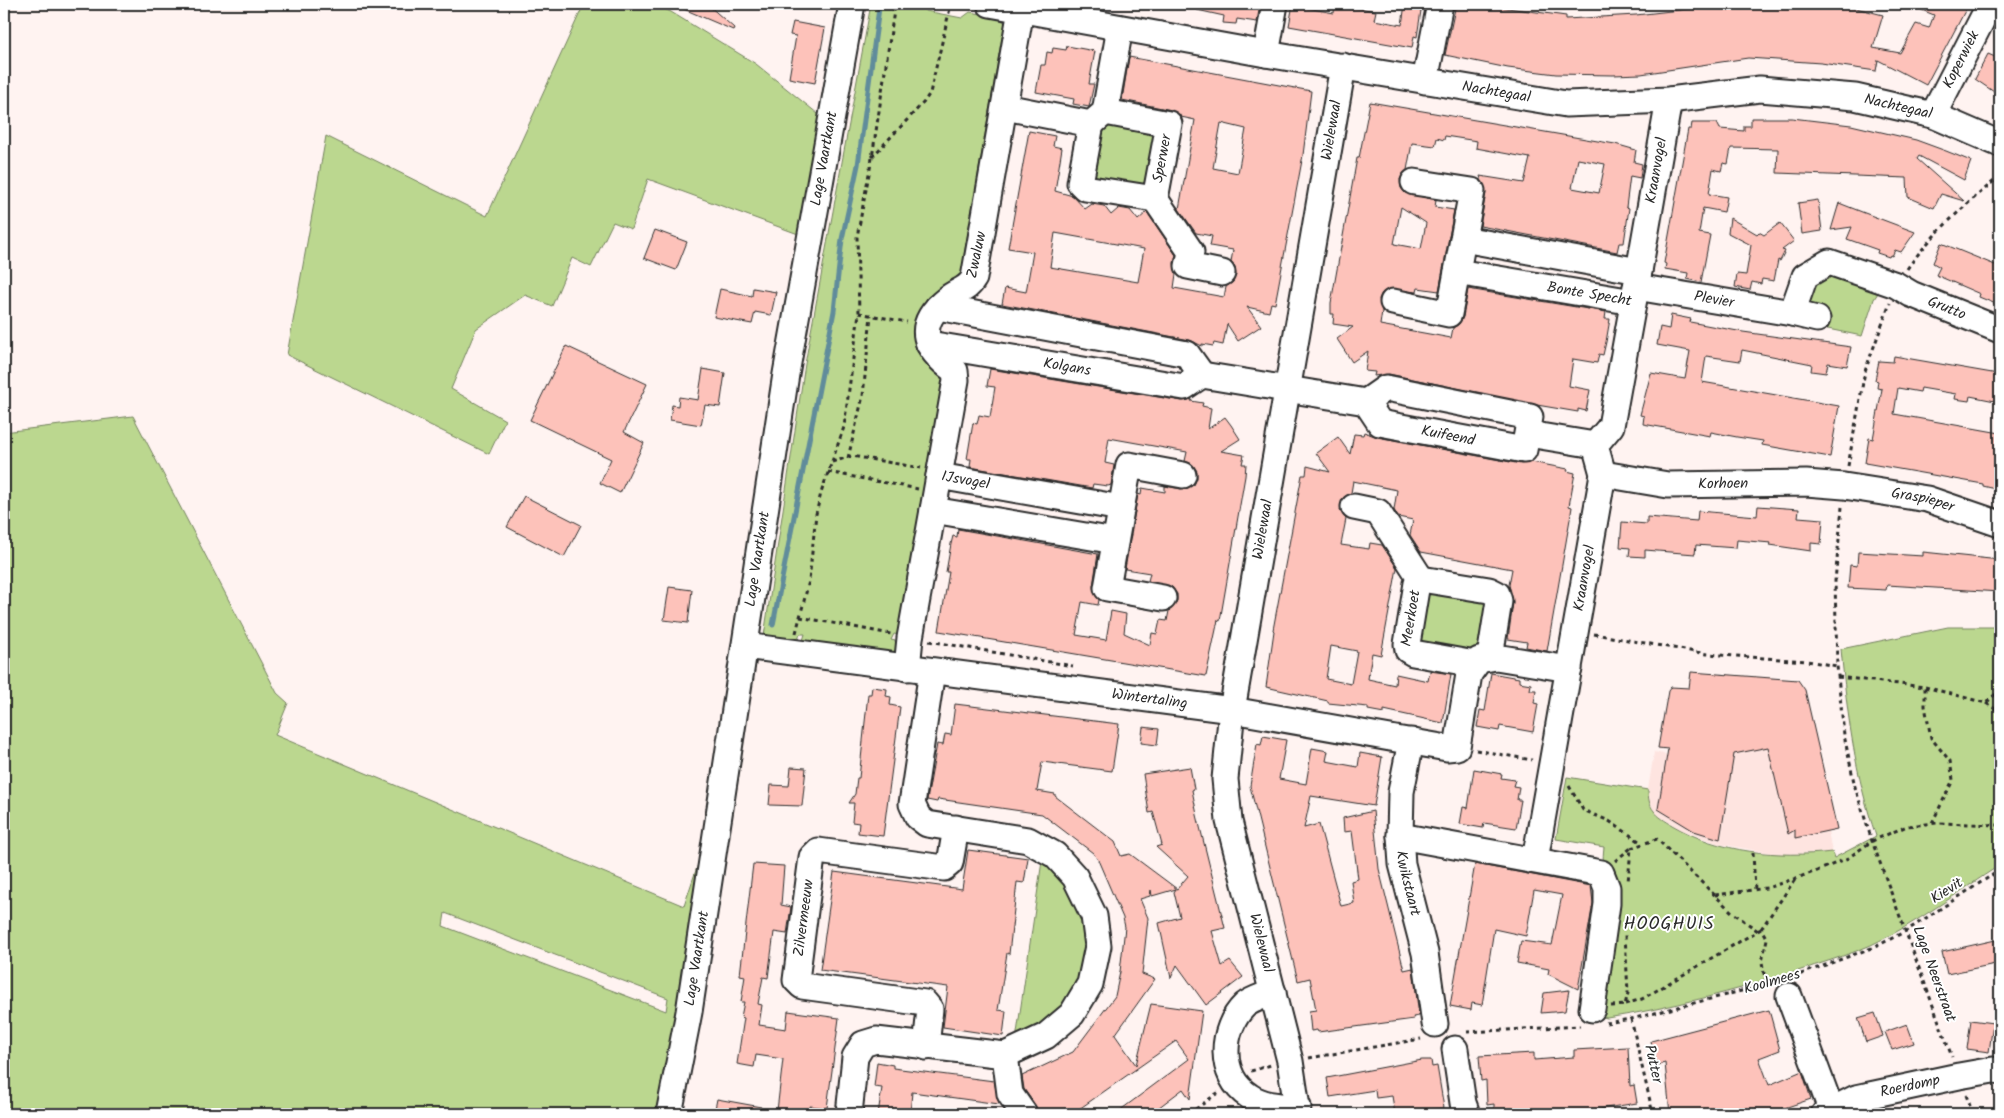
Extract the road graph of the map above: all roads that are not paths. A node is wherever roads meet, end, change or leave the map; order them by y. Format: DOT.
graph roads {
  1 [pos="852,4"];
  2 [pos="990,4"];
  3 [pos="1275,4"];
  4 [pos="1440,4"];
  5 [pos="1990,4"];
  6 [pos="1021,7"];
  7 [pos="1120,28"];
  8 [pos="1266,54"];
  9 [pos="1343,66"];
  10 [pos="1425,81"];
  11 [pos="1669,100"];
  12 [pos="1005,107"];
  13 [pos="1933,114"];
  14 [pos="1098,118"];
  15 [pos="2000,144"];
  16 [pos="1414,182"];
  17 [pos="1155,199"];
  18 [pos="1463,239"];
  19 [pos="1457,272"];
  20 [pos="1222,273"];
  21 [pos="1636,287"];
  22 [pos="1393,302"];
  23 [pos="1792,313"];
  24 [pos="1817,319"];
  25 [pos="931,326"];
  26 [pos="2000,330"];
  27 [pos="1202,375"];
  28 [pos="1289,388"];
  29 [pos="1366,402"];
  30 [pos="1528,434"];
  31 [pos="1595,445"];
  32 [pos="1603,474"];
  33 [pos="1183,475"];
  34 [pos="1844,486"];
  35 [pos="937,488"];
  36 [pos="1121,508"];
  37 [pos="1366,510"];
  38 [pos="2000,524"];
  39 [pos="1115,541"];
  40 [pos="1421,578"];
  41 [pos="1163,598"];
  42 [pos="745,646"];
  43 [pos="1482,660"];
  44 [pos="1572,665"];
  45 [pos="907,668"];
  46 [pos="932,671"];
  47 [pos="1232,710"];
  48 [pos="1411,741"];
  49 [pos="1457,747"];
  50 [pos="956,828"];
  51 [pos="1400,836"];
  52 [pos="1535,860"];
  53 [pos="1785,985"];
  54 [pos="1273,992"];
  55 [pos="1592,1009"];
  56 [pos="1435,1024"];
  57 [pos="926,1047"];
  58 [pos="1455,1049"];
  59 [pos="1005,1055"];
  60 [pos="2000,1071"];
  61 [pos="1298,1111"];
  62 [pos="1827,1112"];
  63 [pos="669,1114"];
  64 [pos="849,1114"];
  65 [pos="1024,1114"];
  66 [pos="1468,1114"];
  1 -- 42 [label="street, Lage Vaartkant"];
  2 -- 6 [label="street, Nachtegaal"];
  3 -- 8 [label="street"];
  4 -- 10 [label="street"];
  5 -- 13 [label="street, Koperwiek"];
  6 -- 7 [label="street, Nachtegaal"];
  6 -- 12 [label="street, Zwaluw"];
  7 -- 8 [label="street, Nachtegaal"];
  7 -- 14 [label="street, Sperwer"];
  8 -- 9 [label="street, Nachtegaal"];
  9 -- 10 [label="street, Nachtegaal"];
  9 -- 28 [label="street, Wielewaal"];
  10 -- 11 [label="street, Nachtegaal"];
  11 -- 13 [label="street, Nachtegaal"];
  11 -- 21 [label="street, Kraanvogel"];
  12 -- 14 [label="street, Sperwer"];
  12 -- 25 [label="street, Zwaluw"];
  13 -- 15 [label="street, Nachtegaal"];
  14 -- 17 [label="street, Sperwer"];
  14 -- 17 [label="street, Sperwer"];
  16 -- 18 [label="street"];
  17 -- 20 [label="street, Sperwer"];
  18 -- 19 [label="street"];
  18 -- 21 [label="street, Bonte Specht"];
  19 -- 21 [label="street, Bonte Specht"];
  19 -- 22 [label="street"];
  21 -- 23 [label="street, Plevier"];
  21 -- 31 [label="street, Kraanvogel"];
  23 -- 24 [label="street, Plevier"];
  23 -- 26 [label="street, Grutto"];
  25 -- 27 [label="street, Kolgans"];
  25 -- 27 [label="street"];
  25 -- 35 [label="street"];
  27 -- 28 [label="street"];
  28 -- 29 [label="street"];
  28 -- 47 [label="street, Wielewaal"];
  29 -- 30 [label="street, Kuifeend"];
  29 -- 30 [label="street"];
  30 -- 31 [label="street"];
  31 -- 32 [label="street, Kraanvogel"];
  32 -- 34 [label="street, Korhoen"];
  32 -- 44 [label="street, Kraanvogel"];
  33 -- 36 [label="street"];
  34 -- 38 [label="street, Graspieper"];
  35 -- 36 [label="street, IJsvogel"];
  35 -- 39 [label="street, IJsvogel"];
  35 -- 45 [label="street"];
  36 -- 39 [label="street"];
  37 -- 40 [label="street, Meerkoet"];
  39 -- 41 [label="street"];
  40 -- 43 [label="street, Meerkoet"];
  40 -- 43 [label="street, Meerkoet"];
  42 -- 45 [label="street, Wintertaling"];
  42 -- 63 [label="street, Lage Vaartkant"];
  43 -- 44 [label="street, Meerkoet"];
  43 -- 49 [label="street, Meerkoet"];
  44 -- 52 [label="street, Kraanvogel"];
  45 -- 46 [label="street, Wintertaling"];
  46 -- 47 [label="street, Wintertaling"];
  46 -- 50 [label="street"];
  47 -- 48 [label="street, Wintertaling"];
  47 -- 54 [label="street, Wielewaal"];
  48 -- 49 [label="street, Wintertaling"];
  48 -- 51 [label="street, Kwikstaart"];
  50 -- 57 [label="street, Zilvermeeuw"];
  50 -- 59 [label="street"];
  51 -- 52 [label="street"];
  51 -- 56 [label="street, Kwikstaart"];
  52 -- 55 [label="street"];
  53 -- 62 [label="street, Koolmees"];
  54 -- 61 [label="street, Wielewaal"];
  54 -- 61 [label="street, Wielewaal"];
  57 -- 59 [label="street"];
  57 -- 64 [label="street"];
  58 -- 66 [label="street"];
  59 -- 65 [label="street"];
  60 -- 62 [label="street, Roerdomp"];
}
